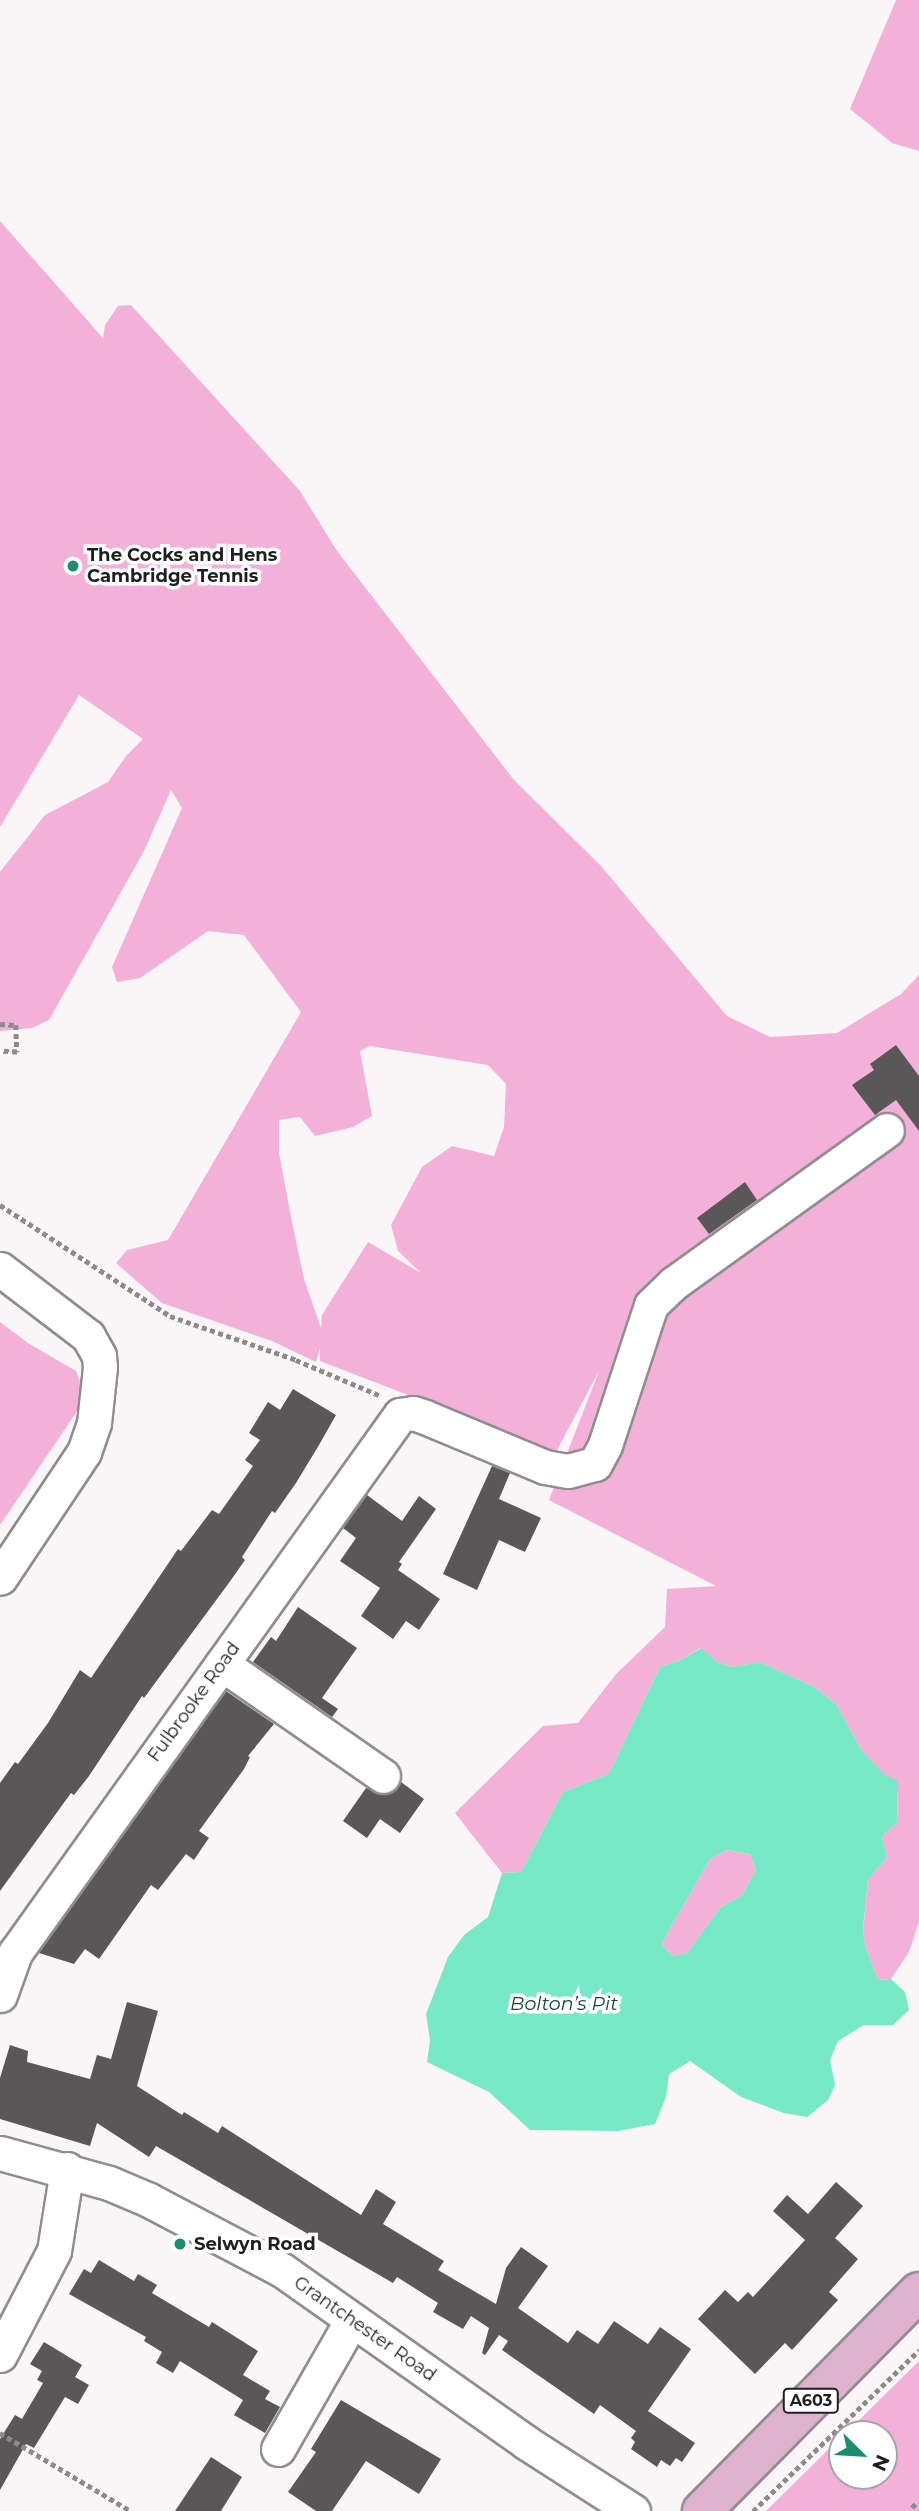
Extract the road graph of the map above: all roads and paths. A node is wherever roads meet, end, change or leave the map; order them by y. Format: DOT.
graph roads {
  1 [pos="0,1024"];
  2 [pos="0,1051"];
  3 [pos="887,1130"];
  4 [pos="0,1205"];
  5 [pos="0,1269"];
  6 [pos="400,1415"];
  7 [pos="0,1578"];
  8 [pos="222,1664"];
  9 [pos="383,1776"];
  10 [pos="7,1951"];
  11 [pos="0,1995"];
  12 [pos="0,2153"];
  13 [pos="67,2169"];
  14 [pos="919,2292"];
  15 [pos="352,2320"];
  16 [pos="919,2350"];
  17 [pos="0,2355"];
  18 [pos="0,2433"];
  19 [pos="278,2449"];
  20 [pos="912,2504"];
  21 [pos="919,2510"];
  22 [pos="131,2511"];
  23 [pos="633,2511"];
  24 [pos="702,2511"];
  25 [pos="753,2511"];
  1 -- 2 [label="path"];
  3 -- 6 [label="street"];
  4 -- 6 [label="path"];
  5 -- 7 [label="street"];
  6 -- 8 [label="street, Fulbrooke Road"];
  8 -- 9 [label="street"];
  8 -- 10 [label="street, Fulbrooke Road"];
  10 -- 11 [label="street, Fulbrooke Road"];
  12 -- 13 [label="street, Grantchester Road"];
  13 -- 15 [label="street, Grantchester Road"];
  13 -- 17 [label="street"];
  14 -- 24 [label="main road, A603"];
  15 -- 19 [label="street"];
  15 -- 23 [label="street, Grantchester Road"];
  16 -- 25 [label="path"];
  18 -- 22 [label="path"];
  20 -- 21 [label="path"];
}
